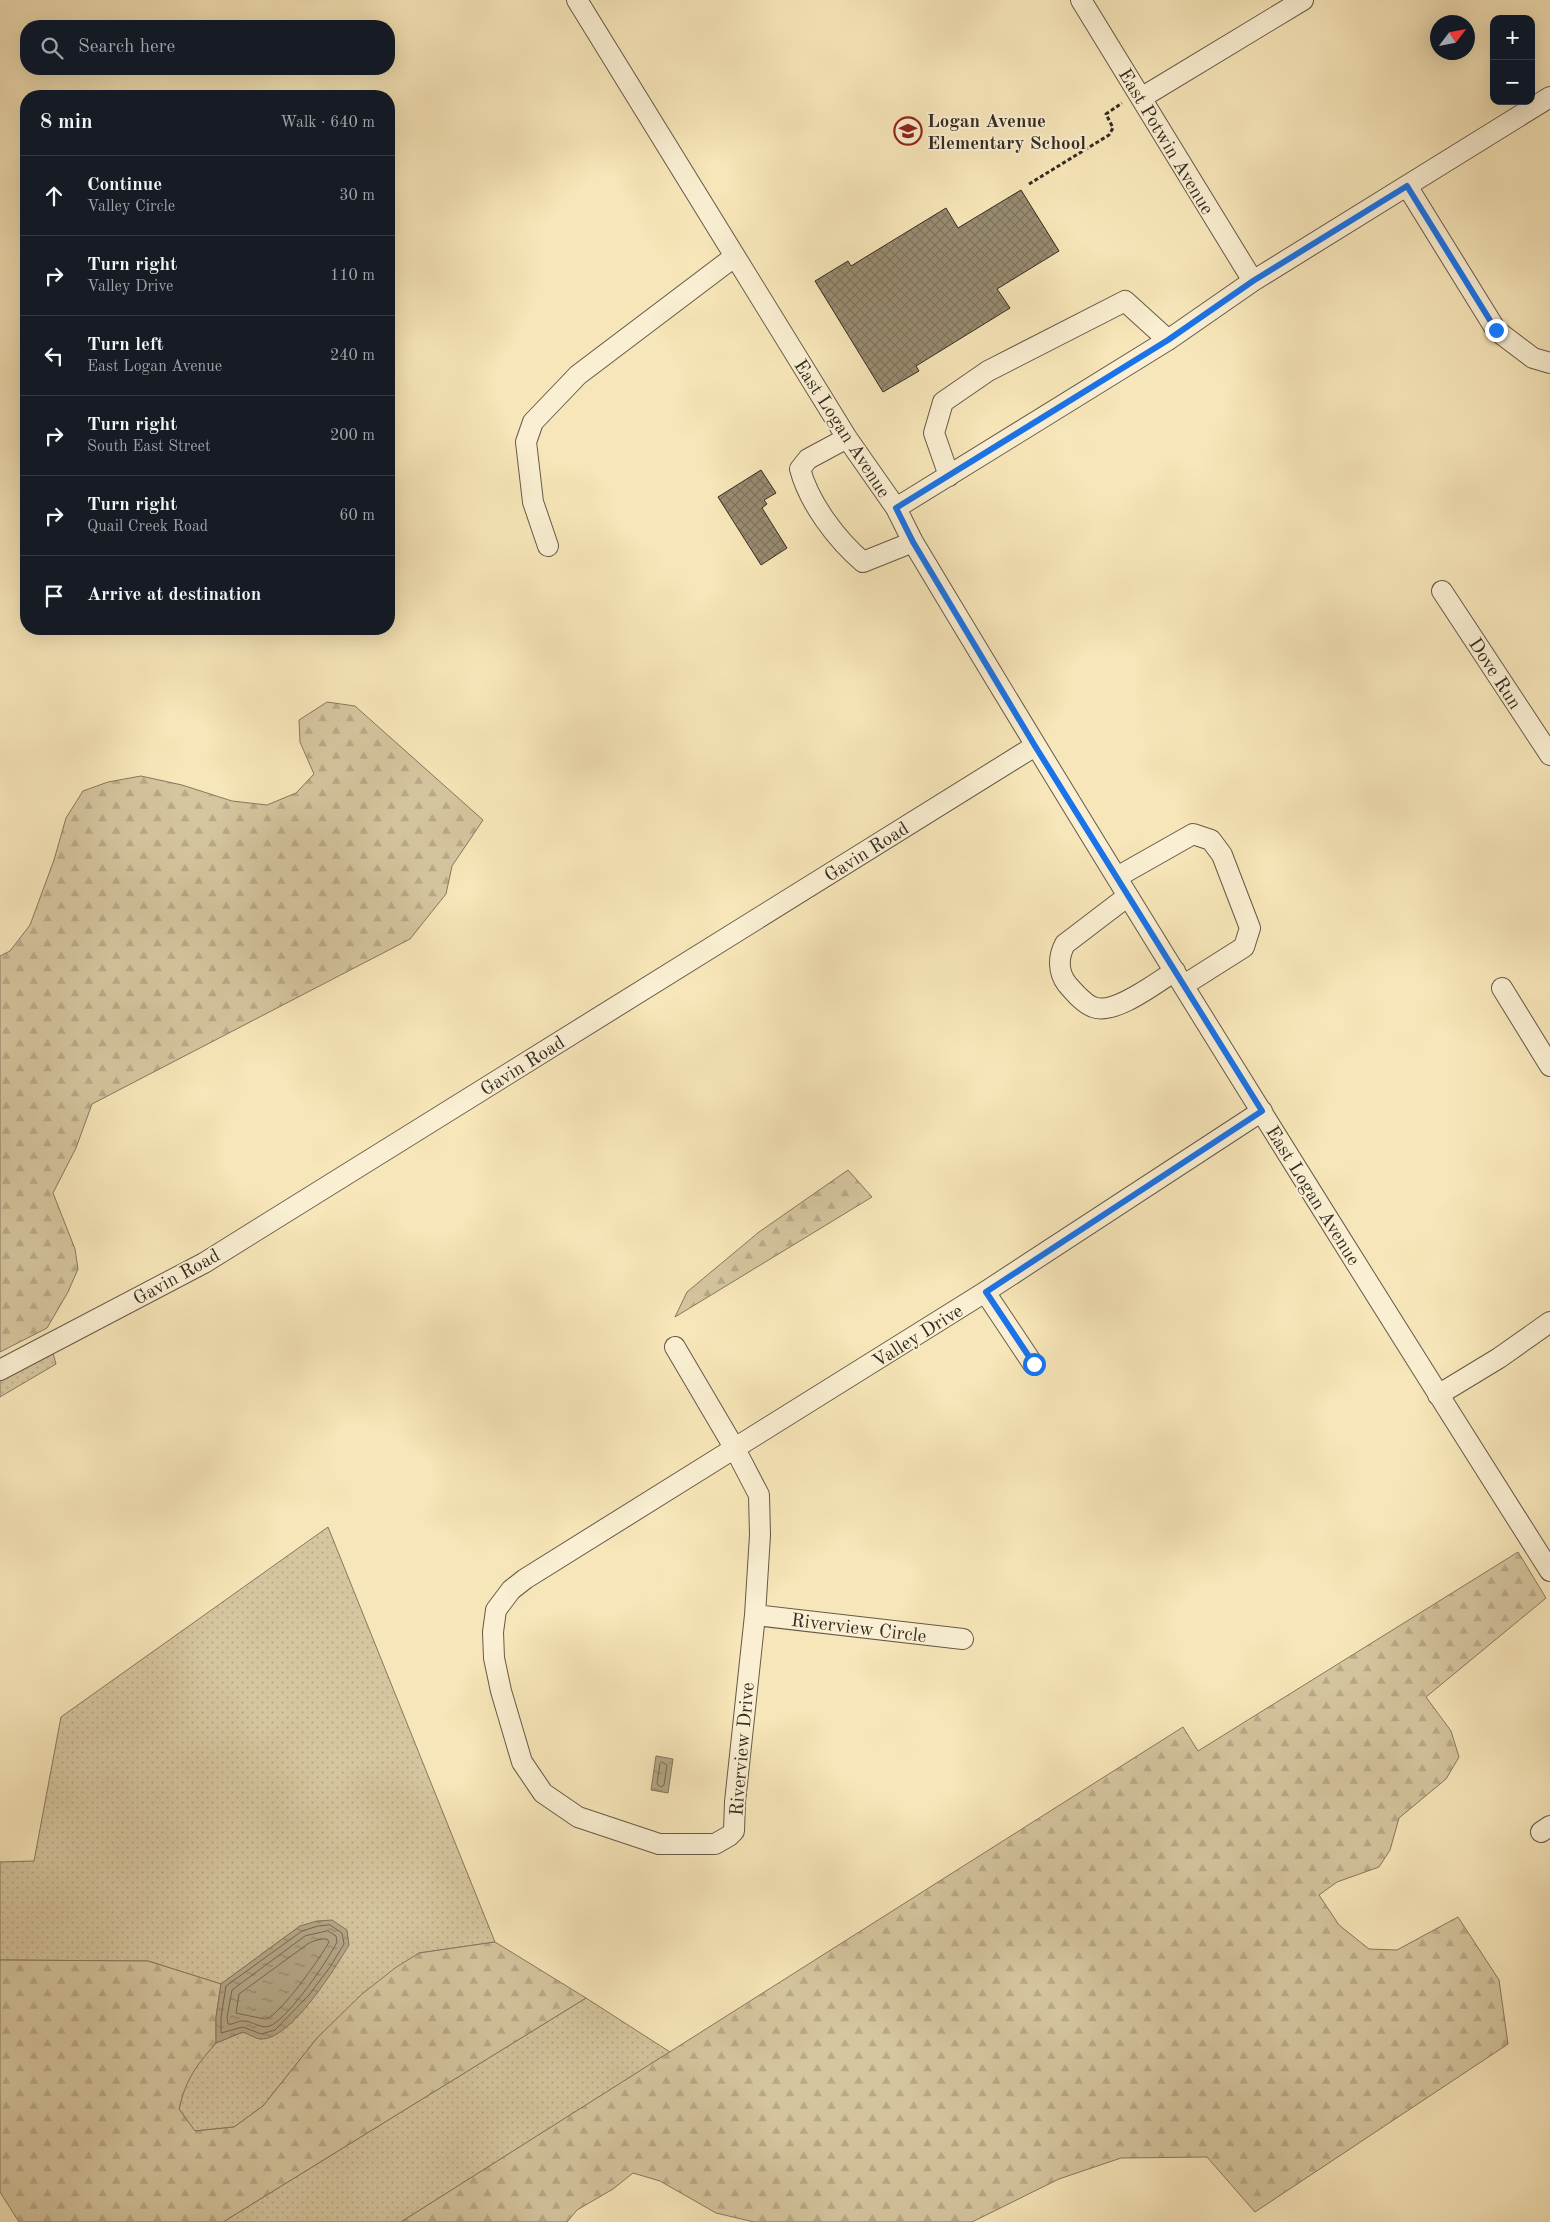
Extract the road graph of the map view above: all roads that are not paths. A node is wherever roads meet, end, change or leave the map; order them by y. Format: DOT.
graph roads {
  1 [pos="577,0"];
  2 [pos="1081,0"];
  3 [pos="1303,0"];
  4 [pos="1550,98"];
  5 [pos="1132,101"];
  6 [pos="1407,186"];
  7 [pos="734,257"];
  8 [pos="1253,281"];
  9 [pos="1168,340"];
  10 [pos="1550,363"];
  11 [pos="847,438"];
  12 [pos="949,476"];
  13 [pos="896,508"];
  14 [pos="913,542"];
  15 [pos="548,546"];
  16 [pos="1442,590"];
  17 [pos="1035,746"];
  18 [pos="1550,755"];
  19 [pos="1117,877"];
  20 [pos="1128,896"];
  21 [pos="1179,978"];
  22 [pos="1502,988"];
  23 [pos="1550,1066"];
  24 [pos="1262,1111"];
  25 [pos="986,1292"];
  26 [pos="1550,1322"];
  27 [pos="675,1347"];
  28 [pos="1034,1364"];
  29 [pos="0,1370"];
  30 [pos="1438,1395"];
  31 [pos="736,1449"];
  32 [pos="567,1553"];
  33 [pos="1550,1571"];
  34 [pos="755,1615"];
  35 [pos="963,1639"];
  1 -- 7 [label="street, East Logan Avenue"];
  2 -- 5 [label="street, East Potwin Avenue"];
  3 -- 5 [label="street"];
  4 -- 6 [label="street"];
  5 -- 8 [label="street, East Potwin Avenue"];
  6 -- 8 [label="street"];
  6 -- 10 [label="street"];
  7 -- 11 [label="street, East Logan Avenue"];
  7 -- 15 [label="street"];
  8 -- 9 [label="street"];
  9 -- 12 [label="street"];
  9 -- 12 [label="street"];
  11 -- 13 [label="street, East Logan Avenue"];
  11 -- 14 [label="street"];
  12 -- 13 [label="street"];
  13 -- 14 [label="street, East Logan Avenue"];
  14 -- 17 [label="street, East Logan Avenue"];
  16 -- 18 [label="street, Dove Run"];
  17 -- 19 [label="street, East Logan Avenue"];
  17 -- 29 [label="street, Gavin Road"];
  19 -- 20 [label="street, East Logan Avenue"];
  19 -- 21 [label="street"];
  20 -- 21 [label="street, East Logan Avenue"];
  20 -- 21 [label="street"];
  21 -- 24 [label="street, East Logan Avenue"];
  22 -- 23 [label="street"];
  24 -- 25 [label="street, Valley Drive"];
  24 -- 30 [label="street, East Logan Avenue"];
  25 -- 28 [label="street"];
  25 -- 31 [label="street, Valley Drive"];
  26 -- 30 [label="street"];
  27 -- 31 [label="street, Riverview Drive"];
  30 -- 33 [label="street, East Logan Avenue"];
  31 -- 32 [label="street, Valley Drive"];
  31 -- 34 [label="street, Riverview Drive"];
  32 -- 34 [label="street, Riverview Drive"];
  34 -- 35 [label="street, Riverview Circle"];
}
